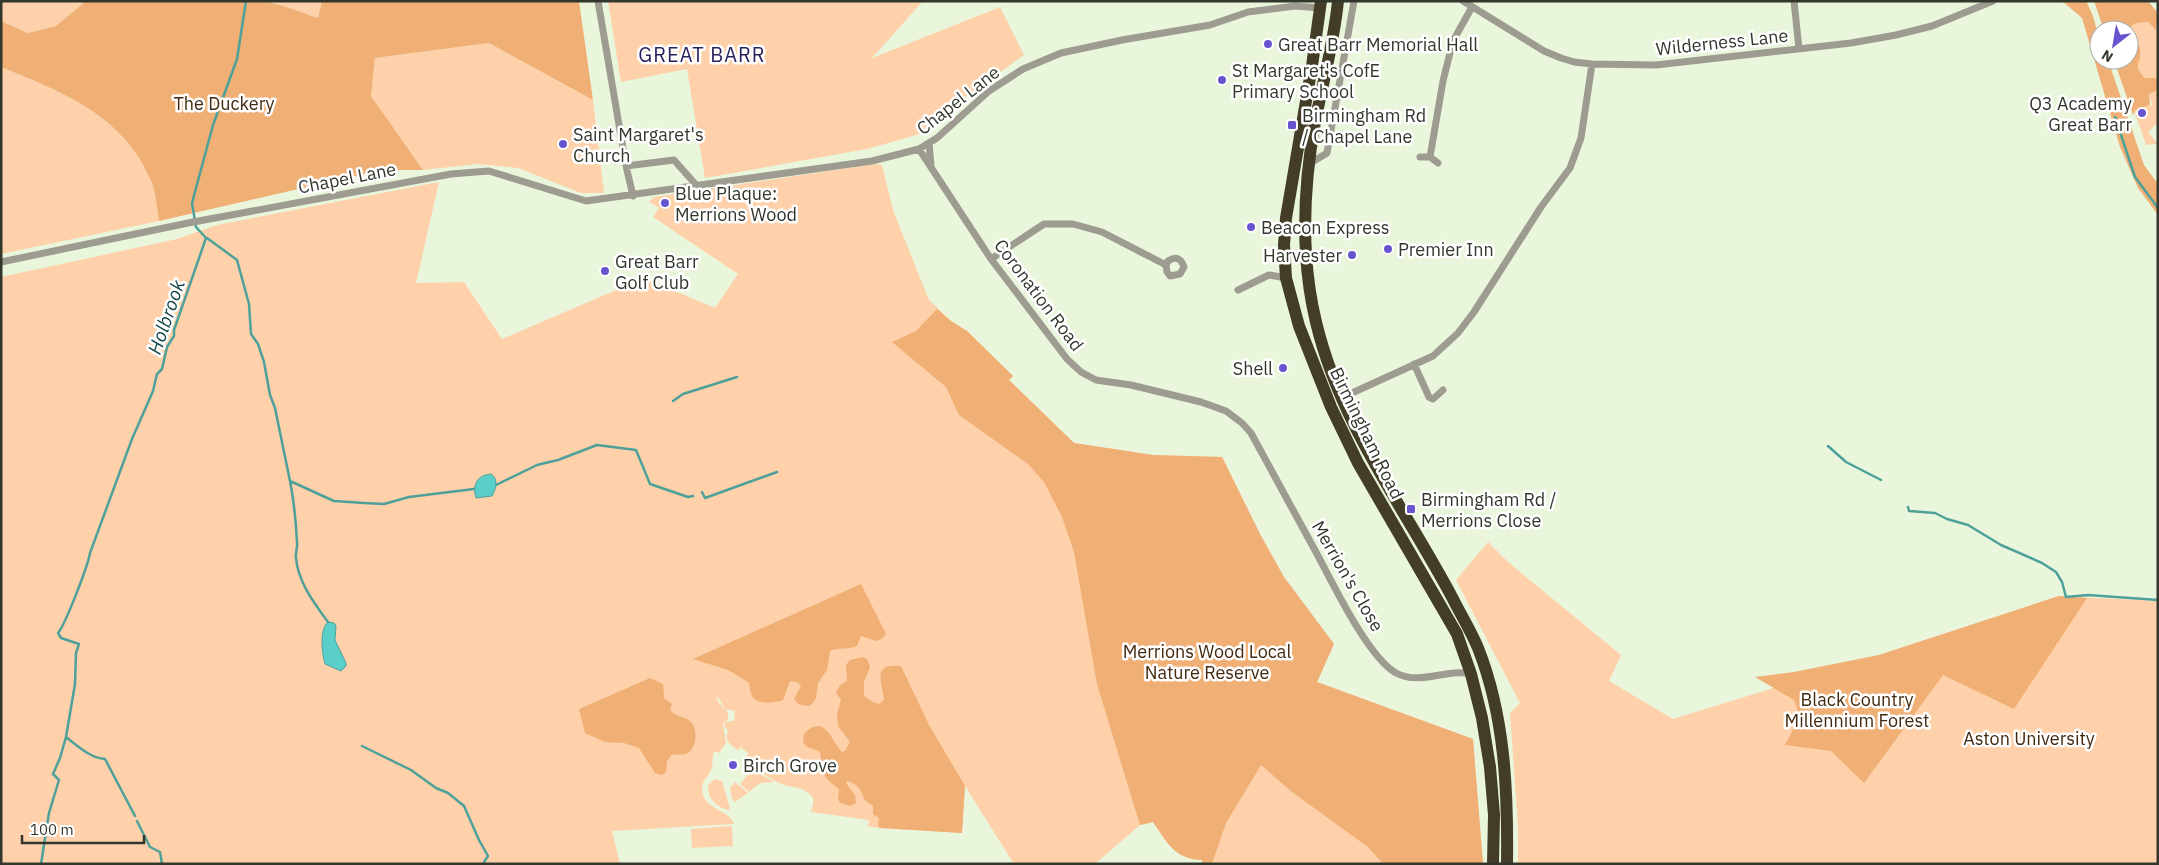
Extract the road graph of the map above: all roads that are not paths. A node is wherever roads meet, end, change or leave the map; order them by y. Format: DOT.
graph roads {
  1 [pos="598,1"];
  2 [pos="1338,1"];
  3 [pos="1354,1"];
  4 [pos="1463,1"];
  5 [pos="1794,1"];
  6 [pos="1993,1"];
  7 [pos="1324,3"];
  8 [pos="1472,7"];
  9 [pos="1799,49"];
  10 [pos="1592,64"];
  11 [pos="929,143"];
  12 [pos="919,149"];
  13 [pos="1430,157"];
  14 [pos="1420,158"];
  15 [pos="1438,163"];
  16 [pos="1308,164"];
  17 [pos="626,166"];
  18 [pos="932,167"];
  19 [pos="697,186"];
  20 [pos="634,196"];
  21 [pos="1305,210"];
  22 [pos="1304,232"];
  23 [pos="991,259"];
  24 [pos="1,262"];
  25 [pos="1286,264"];
  26 [pos="1166,265"];
  27 [pos="1286,278"];
  28 [pos="1238,290"];
  29 [pos="1414,364"];
  30 [pos="1443,390"];
  31 [pos="1341,398"];
  32 [pos="1242,423"];
  33 [pos="1480,654"];
  34 [pos="1466,660"];
  35 [pos="1472,678"];
  36 [pos="1488,678"];
  37 [pos="1492,864"];
  38 [pos="1507,864"];
  1 -- 17 [label="street"];
  2 -- 16 [label="highway, Birmingham Road"];
  3 -- 16 [label="street"];
  4 -- 8 [label="street, Wilderness Lane"];
  5 -- 9 [label="street"];
  6 -- 9 [label="street, Wilderness Lane"];
  7 -- 11 [label="street, Chapel Lane"];
  7 -- 25 [label="highway, Birmingham Road"];
  8 -- 10 [label="street, Wilderness Lane"];
  8 -- 13 [label="street"];
  9 -- 10 [label="street, Wilderness Lane"];
  10 -- 29 [label="street"];
  11 -- 12 [label="street, Chapel Lane"];
  11 -- 18 [label="street, Coronation Road"];
  12 -- 18 [label="street, Coronation Road"];
  12 -- 19 [label="street, Chapel Lane"];
  13 -- 14 [label="street"];
  13 -- 15 [label="street"];
  16 -- 21 [label="highway, Birmingham Road"];
  17 -- 19 [label="street"];
  17 -- 20 [label="street"];
  18 -- 23 [label="street, Coronation Road"];
  19 -- 20 [label="street, Chapel Lane"];
  20 -- 24 [label="street, Chapel Lane"];
  21 -- 22 [label="highway, Birmingham Road"];
  21 -- 25 [label="highway"];
  22 -- 27 [label="highway"];
  22 -- 31 [label="highway, Birmingham Road"];
  23 -- 26 [label="street"];
  23 -- 32 [label="street, Coronation Road"];
  25 -- 27 [label="highway, Birmingham Road"];
  27 -- 28 [label="street"];
  27 -- 34 [label="highway, Birmingham Road"];
  29 -- 30 [label="street"];
  29 -- 31 [label="street"];
  31 -- 33 [label="highway, Birmingham Road"];
  32 -- 35 [label="street, Merrion's Close"];
  33 -- 34 [label="highway"];
  33 -- 36 [label="highway, Birmingham Road"];
  34 -- 35 [label="highway, Birmingham Road"];
  35 -- 36 [label="highway"];
  35 -- 37 [label="highway, Birmingham Road"];
  36 -- 38 [label="highway, Birmingham Road"];
}
